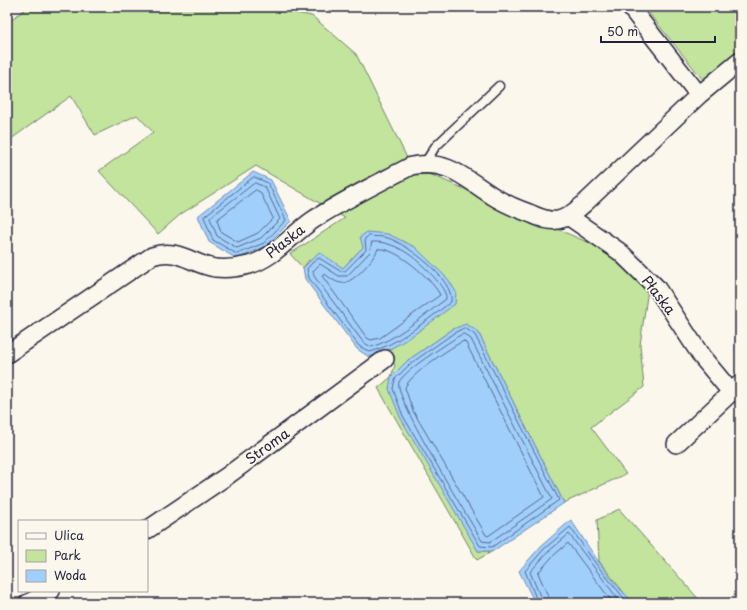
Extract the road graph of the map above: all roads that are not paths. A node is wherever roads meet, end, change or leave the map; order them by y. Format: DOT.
graph roads {
  1 [pos="630,7"];
  2 [pos="740,60"];
  3 [pos="499,86"];
  4 [pos="699,95"];
  5 [pos="425,163"];
  6 [pos="568,216"];
  7 [pos="7,354"];
  8 [pos="385,360"];
  9 [pos="736,388"];
  10 [pos="676,444"];
  11 [pos="148,529"];
  12 [pos="49,592"];
  13 [pos="28,603"];
  1 -- 4 [label="street"];
  2 -- 4 [label="street, Płaska"];
  3 -- 5 [label="lane"];
  4 -- 6 [label="street, Płaska"];
  5 -- 6 [label="street, Płaska"];
  5 -- 7 [label="street, Płaska"];
  6 -- 9 [label="street, Płaska"];
  8 -- 11 [label="street, Stroma"];
  9 -- 10 [label="street"];
  12 -- 13 [label="street"];
}
